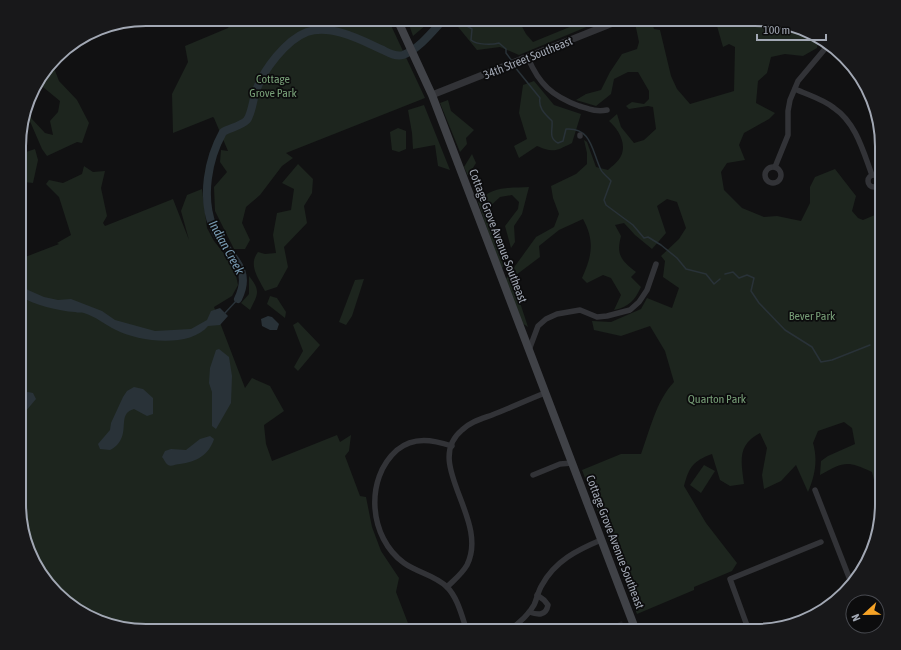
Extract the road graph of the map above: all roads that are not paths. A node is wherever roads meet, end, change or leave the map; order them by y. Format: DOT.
graph roads {
  1 [pos="399,26"];
  2 [pos="596,26"];
  3 [pos="825,49"];
  4 [pos="528,58"];
  5 [pos="795,89"];
  6 [pos="432,95"];
  7 [pos="607,110"];
  8 [pos="775,167"];
  9 [pos="872,175"];
  10 [pos="656,264"];
  11 [pos="528,350"];
  12 [pos="545,393"];
  13 [pos="452,446"];
  14 [pos="572,462"];
  15 [pos="533,475"];
  16 [pos="815,490"];
  17 [pos="601,540"];
  18 [pos="821,542"];
  19 [pos="849,578"];
  20 [pos="447,587"];
  21 [pos="537,595"];
  22 [pos="529,612"];
  23 [pos="464,624"];
  24 [pos="517,624"];
  25 [pos="633,624"];
  26 [pos="746,624"];
  1 -- 6 [label="main road, Cottage Grove Avenue Southeast"];
  2 -- 4 [label="street, 34th Street Southeast"];
  3 -- 5 [label="street"];
  4 -- 6 [label="street, 34th Street Southeast"];
  4 -- 7 [label="street"];
  5 -- 8 [label="street"];
  5 -- 9 [label="street"];
  6 -- 11 [label="main road, Cottage Grove Avenue Southeast"];
  10 -- 11 [label="street"];
  11 -- 12 [label="main road, Cottage Grove Avenue Southeast"];
  12 -- 13 [label="street"];
  12 -- 14 [label="main road, Cottage Grove Avenue Southeast"];
  13 -- 20 [label="street"];
  13 -- 20 [label="street"];
  14 -- 15 [label="street"];
  14 -- 17 [label="main road, Cottage Grove Avenue Southeast"];
  16 -- 19 [label="street"];
  17 -- 21 [label="street"];
  17 -- 25 [label="main road, Cottage Grove Avenue Southeast"];
  18 -- 26 [label="street"];
  20 -- 23 [label="street"];
  21 -- 22 [label="street"];
  21 -- 22 [label="street"];
  22 -- 24 [label="street"];
}
